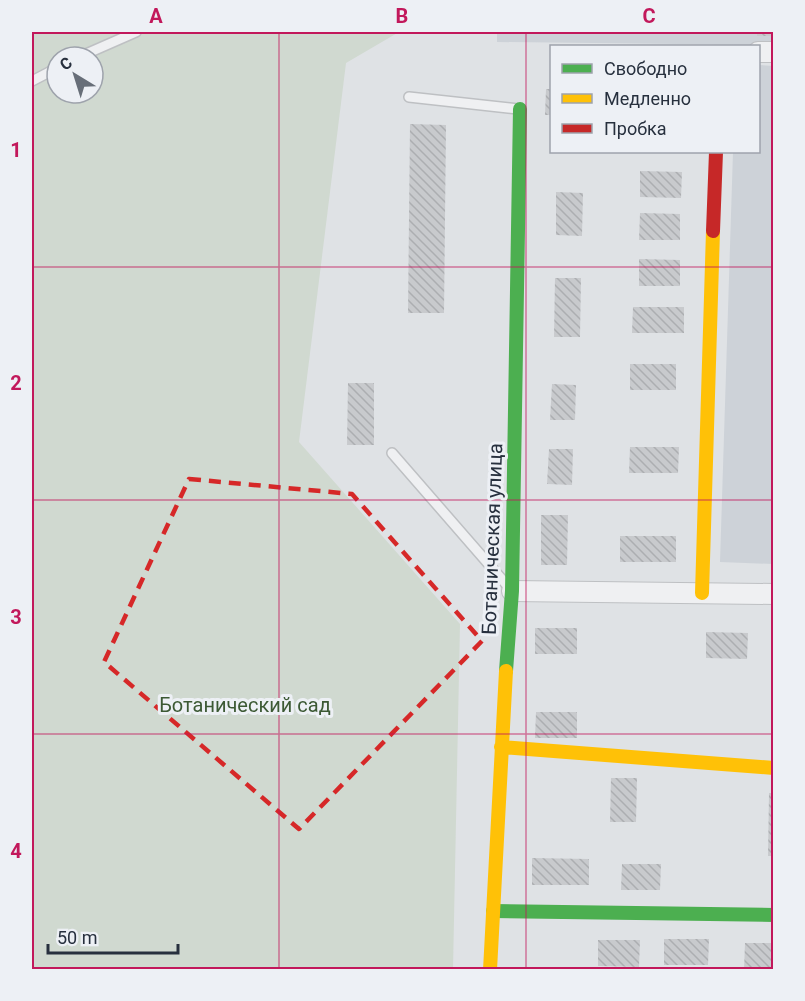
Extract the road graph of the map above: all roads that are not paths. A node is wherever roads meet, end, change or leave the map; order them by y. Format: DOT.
graph roads {
  1 [pos="136,32"];
  2 [pos="105,46"];
  3 [pos="409,97"];
  4 [pos="520,109"];
  5 [pos="716,153"];
  6 [pos="392,453"];
  7 [pos="512,591"];
  8 [pos="702,594"];
  9 [pos="774,594"];
  10 [pos="501,747"];
  11 [pos="774,768"];
  12 [pos="493,911"];
  13 [pos="774,915"];
  14 [pos="490,969"];
  1 -- 2 [label="lane"];
  3 -- 4 [label="lane"];
  4 -- 7 [label="street, Ботаническая улица"];
  5 -- 8 [label="street"];
  6 -- 7 [label="lane"];
  7 -- 8 [label="street"];
  7 -- 10 [label="street, Ботаническая улица"];
  8 -- 9 [label="street"];
  10 -- 11 [label="street"];
  10 -- 12 [label="street, Ботаническая улица"];
  12 -- 13 [label="street"];
  12 -- 14 [label="street, Ботаническая улица"];
}
